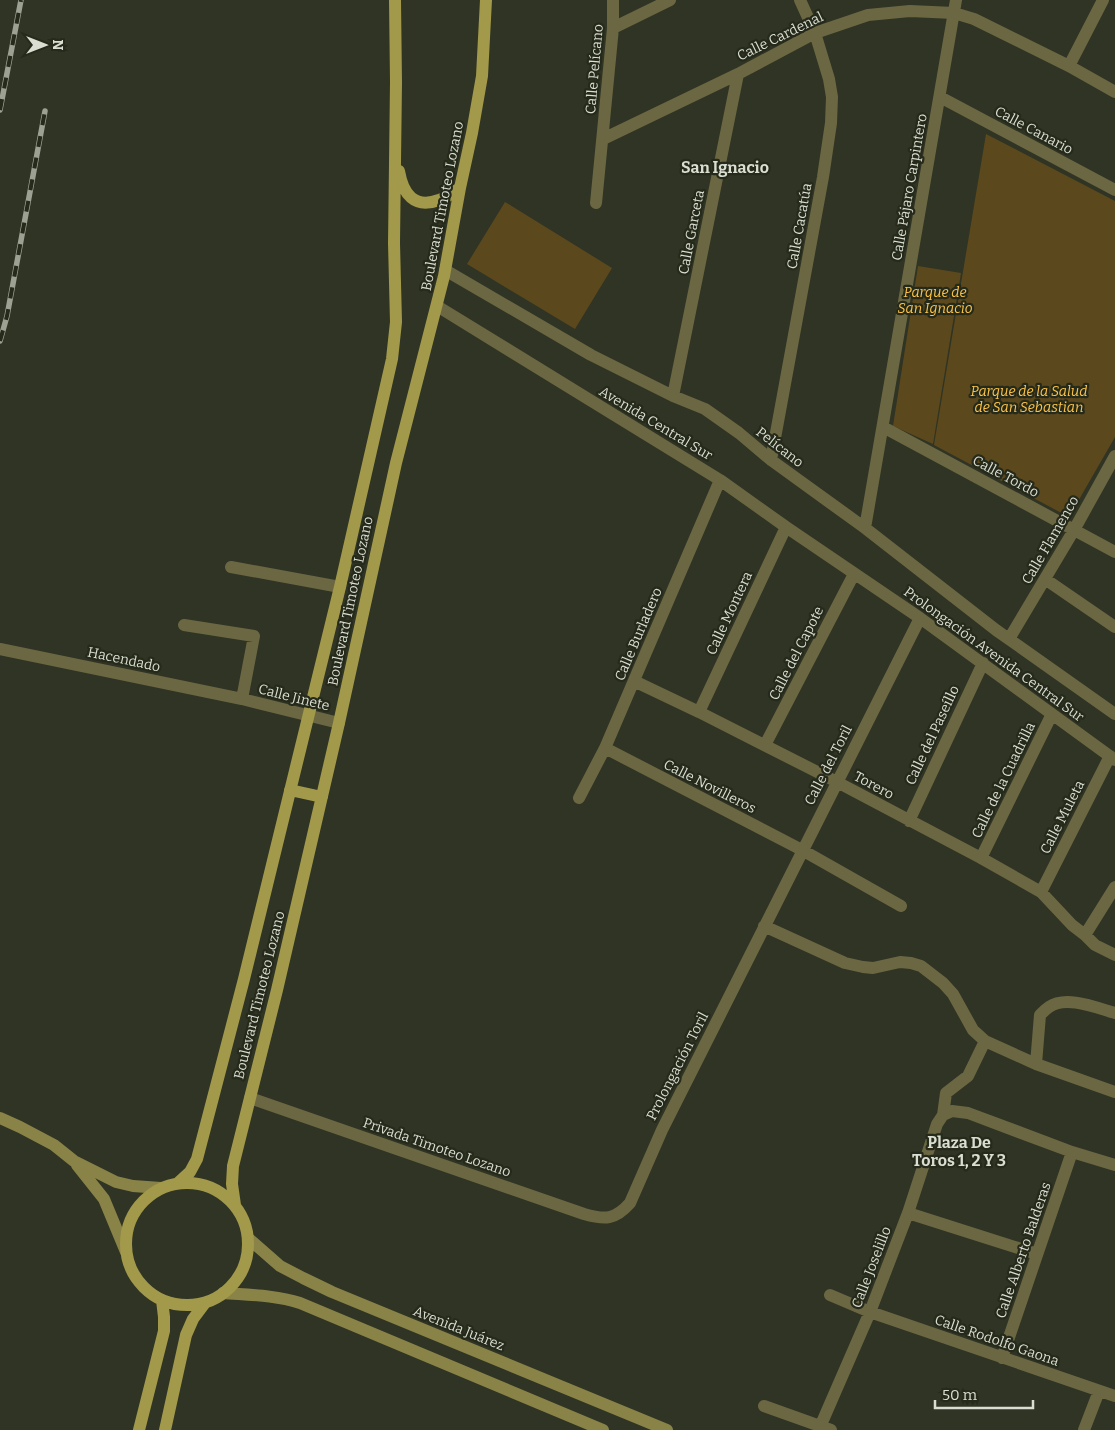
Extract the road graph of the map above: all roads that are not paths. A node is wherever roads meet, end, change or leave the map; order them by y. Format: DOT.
graph roads {
  1 [pos="395,0"];
  2 [pos="486,0"];
  3 [pos="613,0"];
  4 [pos="670,0"];
  5 [pos="800,0"];
  6 [pos="956,0"];
  7 [pos="1103,0"];
  8 [pos="907,6"];
  9 [pos="954,13"];
  10 [pos="613,28"];
  11 [pos="815,33"];
  12 [pos="1069,66"];
  13 [pos="738,74"];
  14 [pos="1115,92"];
  15 [pos="940,97"];
  16 [pos="603,139"];
  17 [pos="395,146"];
  18 [pos="460,188"];
  19 [pos="1115,190"];
  20 [pos="596,203"];
  21 [pos="445,273"];
  22 [pos="437,306"];
  23 [pos="674,396"];
  24 [pos="883,427"];
  25 [pos="1114,459"];
  26 [pos="771,460"];
  27 [pos="720,480"];
  28 [pos="786,527"];
  29 [pos="865,528"];
  30 [pos="1074,530"];
  31 [pos="1115,552"];
  32 [pos="231,567"];
  33 [pos="854,574"];
  34 [pos="1045,579"];
  35 [pos="340,587"];
  36 [pos="920,618"];
  37 [pos="184,625"];
  38 [pos="1115,627"];
  39 [pos="1009,639"];
  40 [pos="0,649"];
  41 [pos="982,663"];
  42 [pos="634,681"];
  43 [pos="242,699"];
  44 [pos="699,712"];
  45 [pos="1052,714"];
  46 [pos="1115,714"];
  47 [pos="309,716"];
  48 [pos="339,723"];
  49 [pos="765,745"];
  50 [pos="605,748"];
  51 [pos="1113,758"];
  52 [pos="837,782"];
  53 [pos="290,790"];
  54 [pos="322,797"];
  55 [pos="579,798"];
  56 [pos="909,821"];
  57 [pos="802,850"];
  58 [pos="981,858"];
  59 [pos="1115,887"];
  60 [pos="1042,892"];
  61 [pos="901,906"];
  62 [pos="764,926"];
  63 [pos="1085,935"];
  64 [pos="1115,954"];
  65 [pos="1115,1013"];
  66 [pos="985,1041"];
  67 [pos="1036,1064"];
  68 [pos="1115,1092"];
  69 [pos="250,1098"];
  70 [pos="943,1115"];
  71 [pos="0,1118"];
  72 [pos="1072,1152"];
  73 [pos="74,1161"];
  74 [pos="1115,1165"];
  75 [pos="178,1183"];
  76 [pos="161,1188"];
  77 [pos="235,1205"];
  78 [pos="908,1213"];
  79 [pos="615,1216"];
  80 [pos="248,1238"];
  81 [pos="126,1252"];
  82 [pos="1037,1254"];
  83 [pos="223,1293"];
  84 [pos="830,1295"];
  85 [pos="162,1300"];
  86 [pos="205,1303"];
  87 [pos="870,1312"];
  88 [pos="1002,1358"];
  89 [pos="1099,1391"];
  90 [pos="1115,1396"];
  91 [pos="764,1406"];
  92 [pos="825,1428"];
  93 [pos="139,1430"];
  94 [pos="165,1430"];
  95 [pos="603,1430"];
  96 [pos="667,1430"];
  97 [pos="1084,1430"];
  1 -- 17 [label="main road, Boulevard Timoteo Lozano"];
  2 -- 18 [label="main road, Boulevard Timoteo Lozano"];
  3 -- 10 [label="street, Calle Pelícano"];
  4 -- 10 [label="street"];
  5 -- 11 [label="street, Calle Cacatúa"];
  6 -- 9 [label="street, Calle Pájaro Carpintero"];
  7 -- 12 [label="street"];
  8 -- 9 [label="street, Calle Cardenal"];
  8 -- 11 [label="street, Calle Cardenal"];
  9 -- 12 [label="street, Calle Cardenal"];
  9 -- 15 [label="street, Calle Pájaro Carpintero"];
  10 -- 16 [label="street, Calle Pelícano"];
  11 -- 13 [label="street, Calle Cardenal"];
  11 -- 26 [label="street, Calle Cacatúa"];
  12 -- 14 [label="street, Calle Cardenal"];
  13 -- 16 [label="street, Calle Cardenal"];
  13 -- 23 [label="street, Calle Garceta"];
  15 -- 19 [label="street, Calle Canario"];
  15 -- 24 [label="street, Calle Pájaro Carpintero"];
  16 -- 20 [label="street, Calle Pelícano"];
  17 -- 18 [label="main road"];
  17 -- 35 [label="main road, Boulevard Timoteo Lozano"];
  18 -- 21 [label="main road, Boulevard Timoteo Lozano"];
  21 -- 22 [label="main road, Boulevard Timoteo Lozano"];
  21 -- 23 [label="street, Pelícano"];
  22 -- 27 [label="street, Avenida Central Sur"];
  22 -- 48 [label="main road, Boulevard Timoteo Lozano"];
  23 -- 26 [label="street, Pelícano"];
  24 -- 29 [label="street, Calle Pájaro Carpintero"];
  24 -- 30 [label="street, Calle Tordo"];
  25 -- 30 [label="street, Calle Flamenco"];
  26 -- 29 [label="street, Pelícano"];
  27 -- 28 [label="street, Avenida Central Sur"];
  27 -- 42 [label="street, Calle Burladero"];
  28 -- 33 [label="street, Avenida Central Sur"];
  28 -- 44 [label="street, Calle Montera"];
  29 -- 39 [label="street, Prolongación Avenida Central Sur"];
  30 -- 31 [label="street, Calle Tordo"];
  30 -- 34 [label="street, Calle Flamenco"];
  32 -- 35 [label="street"];
  33 -- 36 [label="street, Prolongación Avenida Central Sur"];
  33 -- 49 [label="street, Calle del Capote"];
  34 -- 38 [label="street"];
  34 -- 39 [label="street, Calle Flamenco"];
  35 -- 47 [label="main road, Boulevard Timoteo Lozano"];
  36 -- 41 [label="street, Prolongación Avenida Central Sur"];
  36 -- 52 [label="street, Calle del Toril"];
  37 -- 43 [label="street"];
  39 -- 46 [label="street, Prolongación Avenida Central Sur"];
  40 -- 43 [label="street, Hacendado"];
  41 -- 45 [label="street, Prolongación Avenida Central Sur"];
  41 -- 56 [label="street, Calle del Paseíllo"];
  42 -- 44 [label="street, Torero"];
  42 -- 50 [label="street, Calle Burladero"];
  43 -- 47 [label="street, Calle Jinete"];
  44 -- 49 [label="street, Torero"];
  45 -- 51 [label="street, Prolongación Avenida Central Sur"];
  45 -- 58 [label="street, Calle de la Cuadrilla"];
  47 -- 48 [label="street, Calle Jinete"];
  47 -- 53 [label="main road, Boulevard Timoteo Lozano"];
  48 -- 54 [label="main road, Boulevard Timoteo Lozano"];
  49 -- 52 [label="street, Torero"];
  50 -- 55 [label="street, Calle Burladero"];
  50 -- 57 [label="street, Calle Novilleros"];
  51 -- 60 [label="street, Calle Muleta"];
  52 -- 56 [label="street, Torero"];
  52 -- 57 [label="street, Calle del Toril"];
  53 -- 54 [label="main road"];
  53 -- 75 [label="main road, Boulevard Timoteo Lozano"];
  54 -- 69 [label="main road, Boulevard Timoteo Lozano"];
  56 -- 58 [label="street, Torero"];
  57 -- 61 [label="street, Calle Novilleros"];
  57 -- 62 [label="street, Calle del Toril"];
  58 -- 60 [label="street, Torero"];
  59 -- 63 [label="street"];
  60 -- 63 [label="street, Torero"];
  62 -- 66 [label="street"];
  62 -- 79 [label="street, Prolongación Toril"];
  63 -- 64 [label="street, Torero"];
  65 -- 67 [label="street"];
  66 -- 67 [label="street"];
  66 -- 70 [label="street, Calle Joselillo"];
  67 -- 68 [label="street"];
  69 -- 77 [label="main road, Boulevard Timoteo Lozano"];
  69 -- 79 [label="street, Privada Timoteo Lozano"];
  70 -- 72 [label="street"];
  70 -- 78 [label="street, Calle Joselillo"];
  71 -- 73 [label="main road"];
  72 -- 74 [label="street"];
  72 -- 82 [label="street, Calle Alberto Balderas"];
  73 -- 76 [label="main road"];
  73 -- 81 [label="main road"];
  75 -- 76 [label="main road"];
  75 -- 77 [label="main road"];
  76 -- 81 [label="main road"];
  77 -- 80 [label="main road"];
  78 -- 82 [label="street"];
  78 -- 87 [label="street, Calle Joselillo"];
  80 -- 83 [label="main road"];
  80 -- 96 [label="main road, Avenida Juárez"];
  81 -- 85 [label="main road"];
  82 -- 88 [label="street, Calle Alberto Balderas"];
  83 -- 86 [label="main road"];
  83 -- 95 [label="main road"];
  84 -- 87 [label="street, Calle Rodolfo Gaona"];
  85 -- 86 [label="main road"];
  85 -- 93 [label="main road"];
  86 -- 94 [label="main road"];
  87 -- 88 [label="street, Calle Rodolfo Gaona"];
  87 -- 92 [label="street, Calle Joselillo"];
  88 -- 89 [label="street, Calle Rodolfo Gaona"];
  89 -- 90 [label="street, Calle Rodolfo Gaona"];
  89 -- 97 [label="street"];
  91 -- 92 [label="street"];
}
